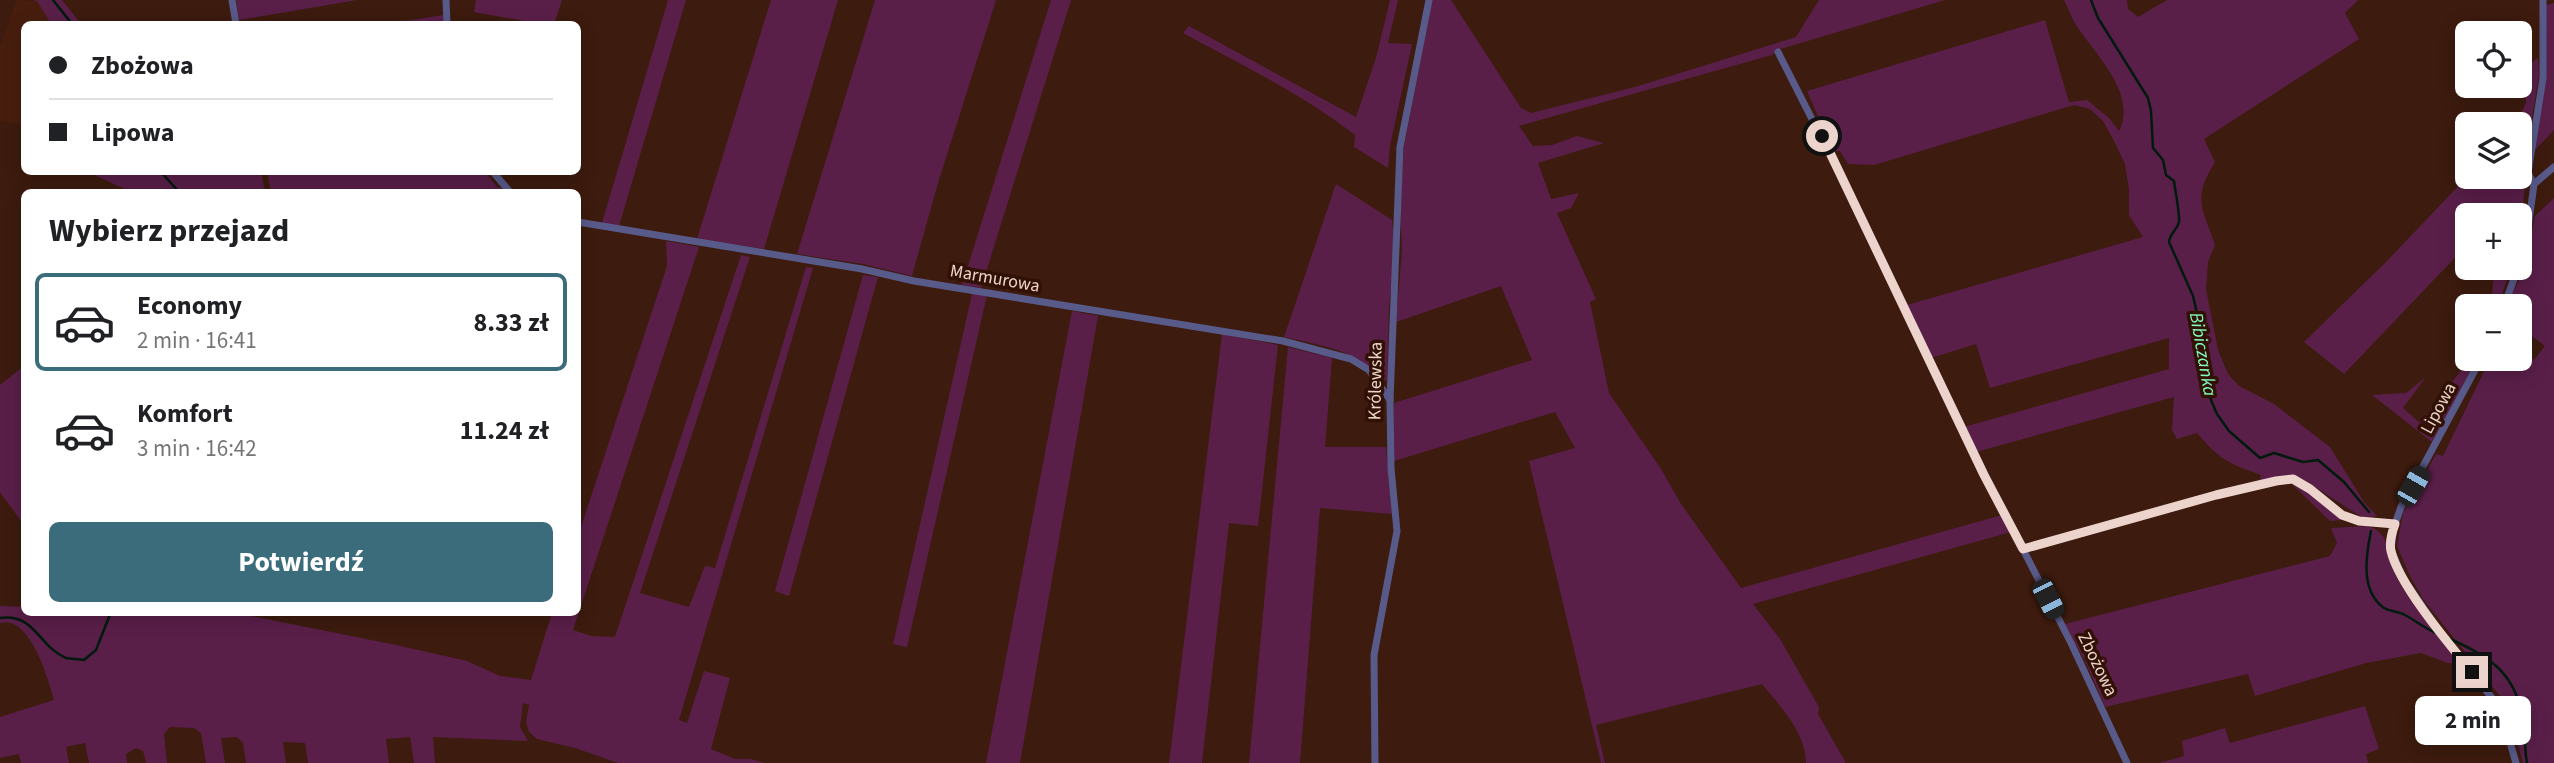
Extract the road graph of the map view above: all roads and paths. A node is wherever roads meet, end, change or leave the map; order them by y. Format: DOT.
graph roads {
  1 [pos="232,0"];
  2 [pos="446,0"];
  3 [pos="1429,0"];
  4 [pos="2543,0"];
  5 [pos="236,21"];
  6 [pos="447,21"];
  7 [pos="1778,52"];
  8 [pos="2554,167"];
  9 [pos="496,175"];
  10 [pos="2534,184"];
  11 [pos="507,189"];
  12 [pos="2531,203"];
  13 [pos="581,222"];
  14 [pos="2475,371"];
  15 [pos="1390,400"];
  16 [pos="2395,524"];
  17 [pos="2023,549"];
  18 [pos="1375,763"];
  19 [pos="2127,763"];
  20 [pos="2516,763"];
  1 -- 5 [label="street"];
  2 -- 6 [label="street"];
  3 -- 15 [label="street, Królewska"];
  4 -- 10 [label="street"];
  7 -- 17 [label="street, Zbożowa"];
  8 -- 10 [label="street"];
  9 -- 11 [label="street"];
  10 -- 12 [label="street"];
  13 -- 15 [label="street, Marmurowa"];
  14 -- 16 [label="street, Lipowa"];
  15 -- 18 [label="street, Królewska"];
  16 -- 17 [label="street"];
  16 -- 20 [label="street, Lipowa"];
  17 -- 19 [label="street, Zbożowa"];
}
